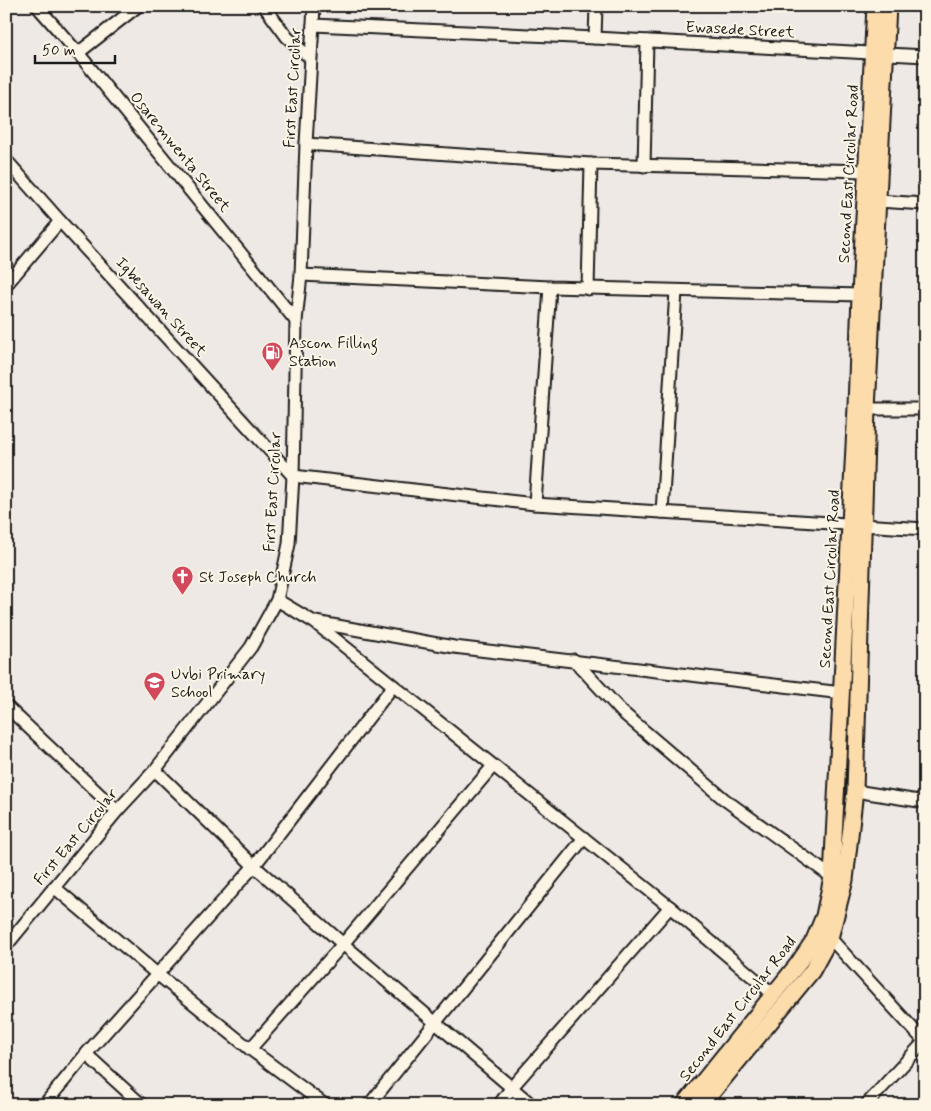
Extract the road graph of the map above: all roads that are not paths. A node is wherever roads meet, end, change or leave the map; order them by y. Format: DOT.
graph roads {
  1 [pos="37,6"];
  2 [pos="138,6"];
  3 [pos="264,6"];
  4 [pos="314,6"];
  5 [pos="596,6"];
  6 [pos="875,6"];
  7 [pos="888,6"];
  8 [pos="313,25"];
  9 [pos="595,38"];
  10 [pos="647,41"];
  11 [pos="78,53"];
  12 [pos="879,53"];
  13 [pos="925,56"];
  14 [pos="310,58"];
  15 [pos="306,144"];
  16 [pos="6,160"];
  17 [pos="591,164"];
  18 [pos="644,166"];
  19 [pos="866,171"];
  20 [pos="878,201"];
  21 [pos="925,204"];
  22 [pos="60,221"];
  23 [pos="302,275"];
  24 [pos="6,285"];
  25 [pos="550,288"];
  26 [pos="588,288"];
  27 [pos="676,291"];
  28 [pos="860,295"];
  29 [pos="296,321"];
  30 [pos="868,409"];
  31 [pos="925,409"];
  32 [pos="293,476"];
  33 [pos="536,504"];
  34 [pos="662,512"];
  35 [pos="856,524"];
  36 [pos="925,529"];
  37 [pos="277,600"];
  38 [pos="314,622"];
  39 [pos="574,660"];
  40 [pos="393,686"];
  41 [pos="842,693"];
  42 [pos="8,711"];
  43 [pos="493,766"];
  44 [pos="155,770"];
  45 [pos="855,791"];
  46 [pos="925,802"];
  47 [pos="117,811"];
  48 [pos="584,838"];
  49 [pos="254,866"];
  50 [pos="832,877"];
  51 [pos="54,887"];
  52 [pos="670,907"];
  53 [pos="830,938"];
  54 [pos="343,944"];
  55 [pos="6,946"];
  56 [pos="157,974"];
  57 [pos="773,994"];
  58 [pos="435,1023"];
  59 [pos="925,1042"];
  60 [pos="250,1049"];
  61 [pos="86,1054"];
  62 [pos="512,1087"];
  63 [pos="44,1105"];
  64 [pos="142,1105"];
  65 [pos="325,1105"];
  66 [pos="369,1105"];
  67 [pos="499,1105"];
  68 [pos="532,1105"];
  69 [pos="684,1105"];
  70 [pos="702,1105"];
  71 [pos="866,1105"];
  1 -- 11 [label="street, Osaremwenta Street"];
  2 -- 11 [label="street"];
  3 -- 14 [label="street"];
  4 -- 8 [label="street, First East Circular"];
  5 -- 9 [label="street"];
  6 -- 12 [label="main road, Second East Circular Road"];
  7 -- 12 [label="main road, Second East Circular Road"];
  8 -- 9 [label="street, Ewasede Street"];
  8 -- 14 [label="street, First East Circular"];
  9 -- 10 [label="street, Ewasede Street"];
  10 -- 12 [label="street, Ewasede Street"];
  10 -- 18 [label="street"];
  11 -- 29 [label="street, Osaremwenta Street"];
  12 -- 13 [label="street, Ewasede Street"];
  12 -- 19 [label="main road, Second East Circular Road"];
  12 -- 20 [label="main road, Second East Circular Road"];
  14 -- 15 [label="street, First East Circular"];
  15 -- 17 [label="street"];
  15 -- 23 [label="street, First East Circular"];
  16 -- 22 [label="street, Igbesawan Street"];
  17 -- 18 [label="street"];
  17 -- 26 [label="street"];
  18 -- 19 [label="street"];
  19 -- 28 [label="main road, Second East Circular Road"];
  20 -- 21 [label="street"];
  20 -- 30 [label="main road, Second East Circular Road"];
  22 -- 24 [label="street"];
  22 -- 32 [label="street, Igbesawan Street"];
  23 -- 25 [label="street"];
  23 -- 29 [label="street, First East Circular"];
  25 -- 26 [label="street"];
  25 -- 33 [label="street"];
  26 -- 27 [label="street"];
  27 -- 28 [label="street"];
  27 -- 34 [label="street"];
  28 -- 35 [label="main road, Second East Circular Road"];
  29 -- 32 [label="street, First East Circular"];
  30 -- 31 [label="street"];
  30 -- 35 [label="main road, Second East Circular Road"];
  32 -- 33 [label="street"];
  32 -- 37 [label="street, First East Circular"];
  33 -- 34 [label="street"];
  34 -- 35 [label="street"];
  35 -- 36 [label="street"];
  35 -- 41 [label="main road, Second East Circular Road"];
  35 -- 45 [label="main road, Second East Circular Road"];
  37 -- 38 [label="street"];
  37 -- 44 [label="street, First East Circular"];
  38 -- 39 [label="street"];
  38 -- 40 [label="street"];
  39 -- 41 [label="street"];
  39 -- 50 [label="street"];
  40 -- 43 [label="street"];
  40 -- 49 [label="street"];
  41 -- 50 [label="main road, Second East Circular Road"];
  42 -- 47 [label="street"];
  43 -- 48 [label="street"];
  43 -- 54 [label="street"];
  44 -- 47 [label="street, First East Circular"];
  44 -- 49 [label="street"];
  45 -- 46 [label="street"];
  45 -- 53 [label="main road, Second East Circular Road"];
  47 -- 51 [label="street, First East Circular"];
  48 -- 52 [label="street"];
  48 -- 58 [label="street"];
  49 -- 54 [label="street"];
  49 -- 56 [label="street"];
  50 -- 57 [label="main road, Second East Circular Road"];
  51 -- 55 [label="street, First East Circular"];
  51 -- 56 [label="street"];
  52 -- 57 [label="street"];
  52 -- 62 [label="street"];
  53 -- 59 [label="street"];
  53 -- 70 [label="main road, Second East Circular Road"];
  54 -- 58 [label="street"];
  54 -- 60 [label="street"];
  56 -- 60 [label="street"];
  56 -- 61 [label="street"];
  57 -- 69 [label="main road, Second East Circular Road"];
  58 -- 62 [label="street"];
  58 -- 66 [label="street"];
  59 -- 71 [label="street"];
  60 -- 65 [label="street"];
  61 -- 63 [label="street"];
  61 -- 64 [label="street"];
  62 -- 67 [label="street"];
  62 -- 68 [label="street"];
}
